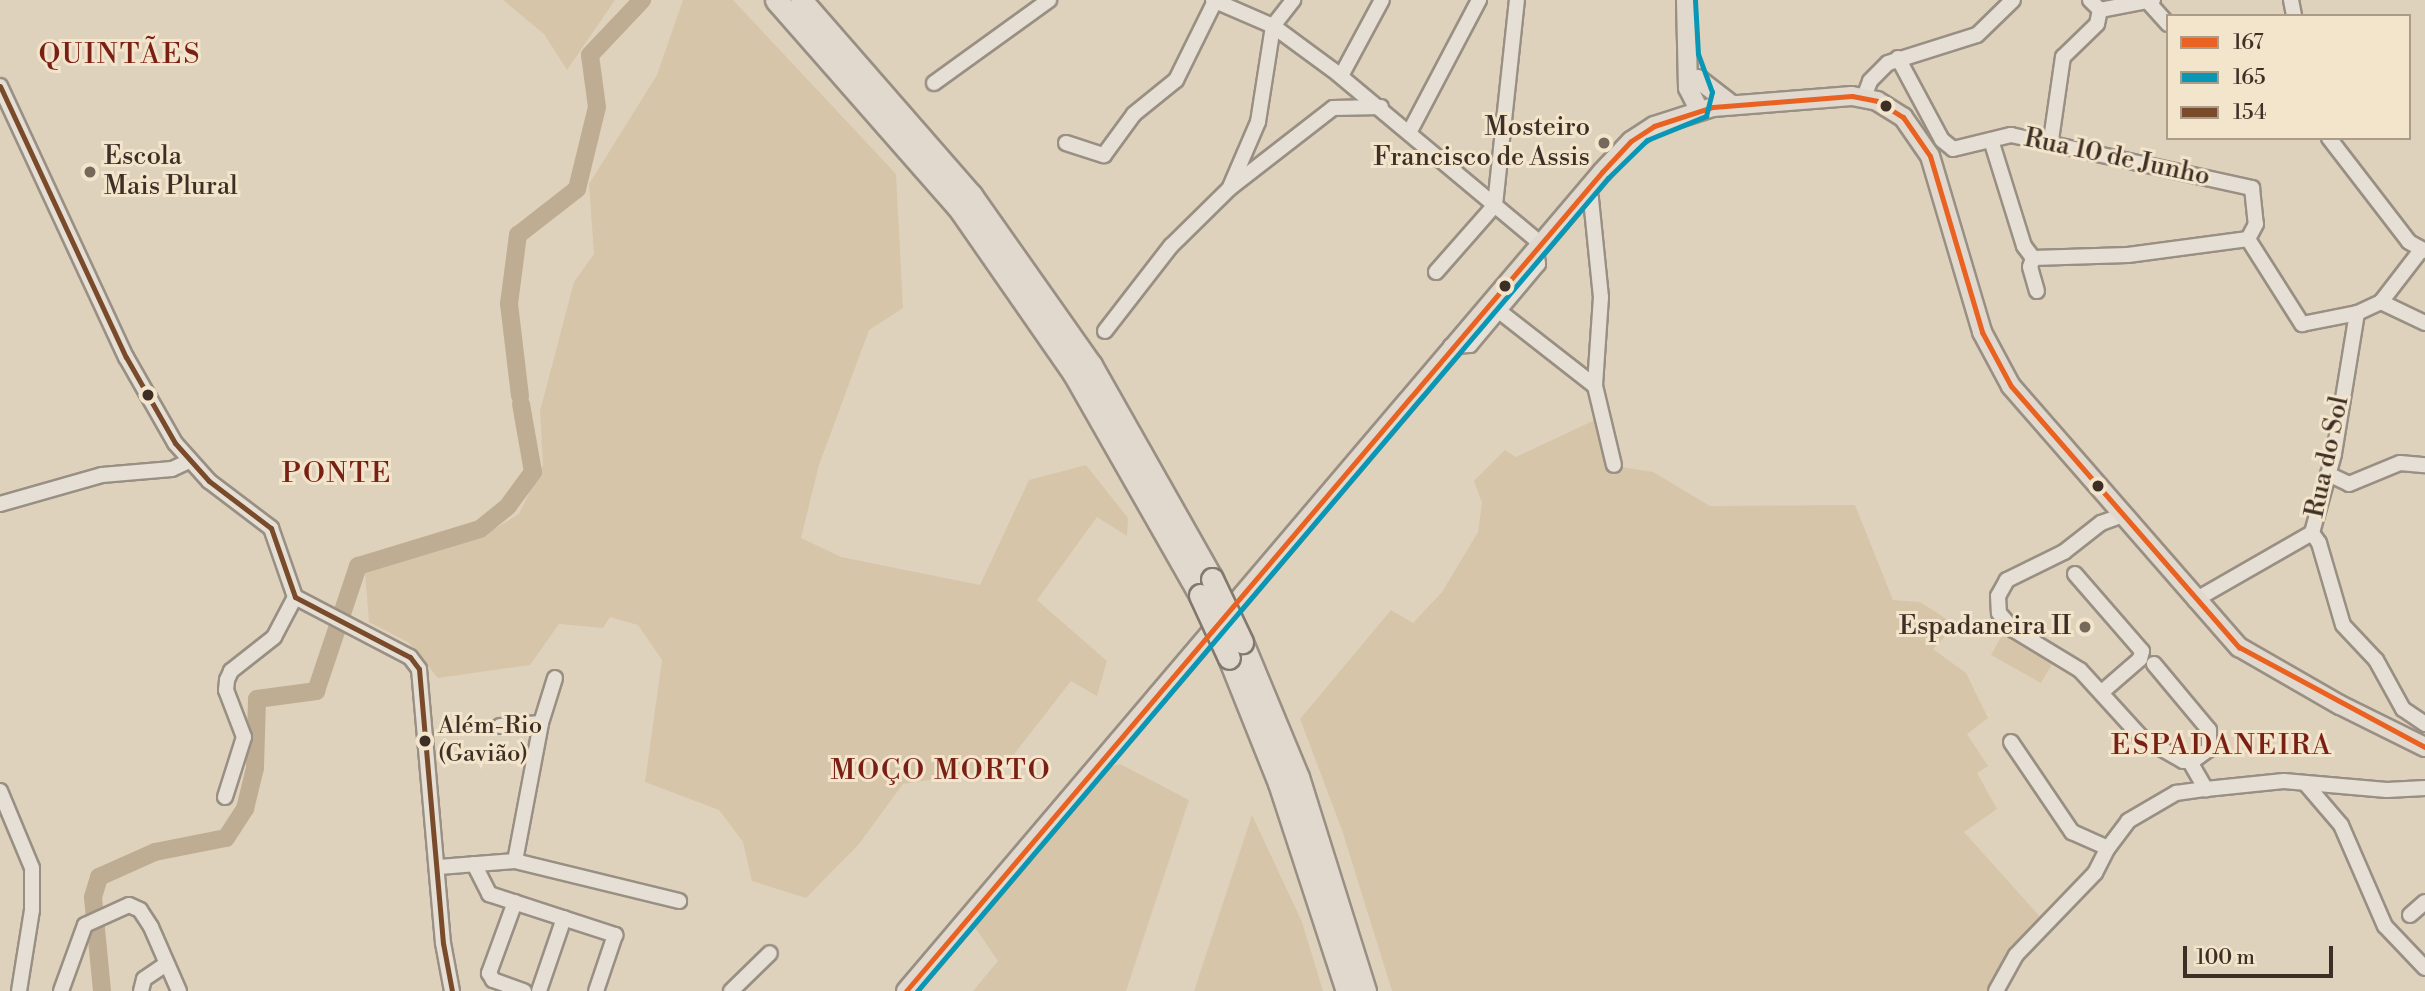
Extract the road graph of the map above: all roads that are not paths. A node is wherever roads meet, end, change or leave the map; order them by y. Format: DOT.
graph roads {
  1 [pos="776,0"];
  2 [pos="801,0"];
  3 [pos="1214,0"];
  4 [pos="1293,0"];
  5 [pos="1382,0"];
  6 [pos="1479,0"];
  7 [pos="1517,0"];
  8 [pos="1686,0"];
  9 [pos="2013,0"];
  10 [pos="1040,2"];
  11 [pos="2151,2"];
  12 [pos="2095,5"];
  13 [pos="2166,21"];
  14 [pos="1273,26"];
  15 [pos="1898,58"];
  16 [pos="1341,76"];
  17 [pos="934,83"];
  18 [pos="1693,83"];
  19 [pos="0,86"];
  20 [pos="1864,97"];
  21 [pos="1732,105"];
  22 [pos="1381,107"];
  23 [pos="1699,110"];
  24 [pos="1654,126"];
  25 [pos="1410,131"];
  26 [pos="1991,140"];
  27 [pos="2051,140"];
  28 [pos="2331,140"];
  29 [pos="1066,143"];
  30 [pos="1230,188"];
  31 [pos="1583,193"];
  32 [pos="1494,205"];
  33 [pos="2248,239"];
  34 [pos="1538,246"];
  35 [pos="2423,251"];
  36 [pos="2033,258"];
  37 [pos="1436,272"];
  38 [pos="2037,290"];
  39 [pos="2381,302"];
  40 [pos="1500,311"];
  41 [pos="2357,313"];
  42 [pos="2425,323"];
  43 [pos="1105,331"];
  44 [pos="1451,345"];
  45 [pos="1595,386"];
  46 [pos="189,461"];
  47 [pos="2425,465"];
  48 [pos="1614,466"];
  49 [pos="2328,474"];
  50 [pos="0,504"];
  51 [pos="2117,508"];
  52 [pos="2312,533"];
  53 [pos="2075,574"];
  54 [pos="1206,587"];
  55 [pos="295,597"];
  56 [pos="2195,600"];
  57 [pos="1235,650"];
  58 [pos="2154,664"];
  59 [pos="555,678"];
  60 [pos="2102,692"];
  61 [pos="541,723"];
  62 [pos="2425,724"];
  63 [pos="500,726"];
  64 [pos="2011,742"];
  65 [pos="2425,747"];
  66 [pos="2189,760"];
  67 [pos="2305,783"];
  68 [pos="2425,788"];
  69 [pos="2206,789"];
  70 [pos="0,791"];
  71 [pos="225,797"];
  72 [pos="2108,848"];
  73 [pos="515,861"];
  74 [pos="474,864"];
  75 [pos="439,867"];
  76 [pos="679,901"];
  77 [pos="515,902"];
  78 [pos="2425,902"];
  79 [pos="2410,915"];
  80 [pos="564,918"];
  81 [pos="770,953"];
  82 [pos="166,964"];
  83 [pos="2425,968"];
  84 [pos="19,991"];
  85 [pos="61,991"];
  86 [pos="141,991"];
  87 [pos="179,991"];
  88 [pos="452,991"];
  89 [pos="524,991"];
  90 [pos="539,991"];
  91 [pos="596,991"];
  92 [pos="730,991"];
  93 [pos="906,991"];
  94 [pos="1347,991"];
  95 [pos="1366,991"];
  96 [pos="1996,991"];
  1 -- 54 [label="highway"];
  2 -- 54 [label="highway"];
  3 -- 14 [label="street"];
  3 -- 29 [label="street"];
  4 -- 14 [label="street"];
  5 -- 16 [label="street"];
  6 -- 25 [label="street"];
  7 -- 32 [label="street"];
  8 -- 18 [label="main road"];
  9 -- 15 [label="street"];
  10 -- 17 [label="street"];
  11 -- 12 [label="street"];
  11 -- 13 [label="street"];
  12 -- 27 [label="street"];
  14 -- 16 [label="street"];
  14 -- 30 [label="street"];
  15 -- 20 [label="street"];
  15 -- 26 [label="street, Rua 10 de Junho"];
  16 -- 22 [label="street"];
  18 -- 21 [label="main road"];
  18 -- 23 [label="main road"];
  18 -- 24 [label="main road"];
  19 -- 46 [label="street"];
  20 -- 21 [label="main road"];
  20 -- 51 [label="main road"];
  21 -- 23 [label="main road"];
  22 -- 25 [label="street"];
  22 -- 30 [label="street"];
  23 -- 24 [label="main road"];
  24 -- 31 [label="main road"];
  25 -- 32 [label="street"];
  26 -- 27 [label="street, Rua 10 de Junho"];
  26 -- 36 [label="street"];
  27 -- 33 [label="street, Rua 10 de Junho"];
  28 -- 35 [label="street"];
  30 -- 43 [label="street"];
  31 -- 34 [label="main road"];
  31 -- 45 [label="street"];
  32 -- 34 [label="street"];
  32 -- 37 [label="street"];
  33 -- 36 [label="street"];
  33 -- 41 [label="street"];
  34 -- 40 [label="street"];
  34 -- 44 [label="main road"];
  35 -- 39 [label="street"];
  36 -- 38 [label="street"];
  39 -- 41 [label="street"];
  39 -- 42 [label="street"];
  40 -- 44 [label="street"];
  40 -- 45 [label="street"];
  41 -- 49 [label="street, Rua do Sol"];
  44 -- 93 [label="main road"];
  45 -- 48 [label="street"];
  46 -- 50 [label="street"];
  46 -- 55 [label="street"];
  47 -- 49 [label="street"];
  49 -- 52 [label="street, Rua do Sol"];
  51 -- 56 [label="main road"];
  51 -- 60 [label="street"];
  52 -- 56 [label="street"];
  52 -- 62 [label="street, Rua do Sol"];
  53 -- 60 [label="street"];
  54 -- 57 [label="highway, bridge"];
  55 -- 71 [label="street"];
  55 -- 75 [label="street"];
  56 -- 65 [label="main road"];
  57 -- 94 [label="highway"];
  57 -- 95 [label="highway"];
  58 -- 66 [label="street"];
  59 -- 61 [label="street"];
  60 -- 66 [label="street"];
  61 -- 63 [label="street"];
  61 -- 73 [label="street"];
  64 -- 72 [label="street"];
  66 -- 69 [label="street"];
  67 -- 68 [label="street"];
  67 -- 69 [label="street"];
  67 -- 83 [label="street"];
  69 -- 72 [label="street"];
  70 -- 84 [label="street"];
  72 -- 96 [label="street"];
  73 -- 74 [label="street"];
  73 -- 76 [label="street"];
  74 -- 75 [label="street"];
  74 -- 77 [label="street"];
  75 -- 88 [label="street"];
  77 -- 80 [label="street"];
  77 -- 89 [label="street"];
  78 -- 79 [label="street"];
  80 -- 90 [label="street"];
  80 -- 91 [label="street"];
  81 -- 92 [label="street"];
  82 -- 85 [label="street"];
  82 -- 86 [label="street"];
  82 -- 87 [label="street"];
}
